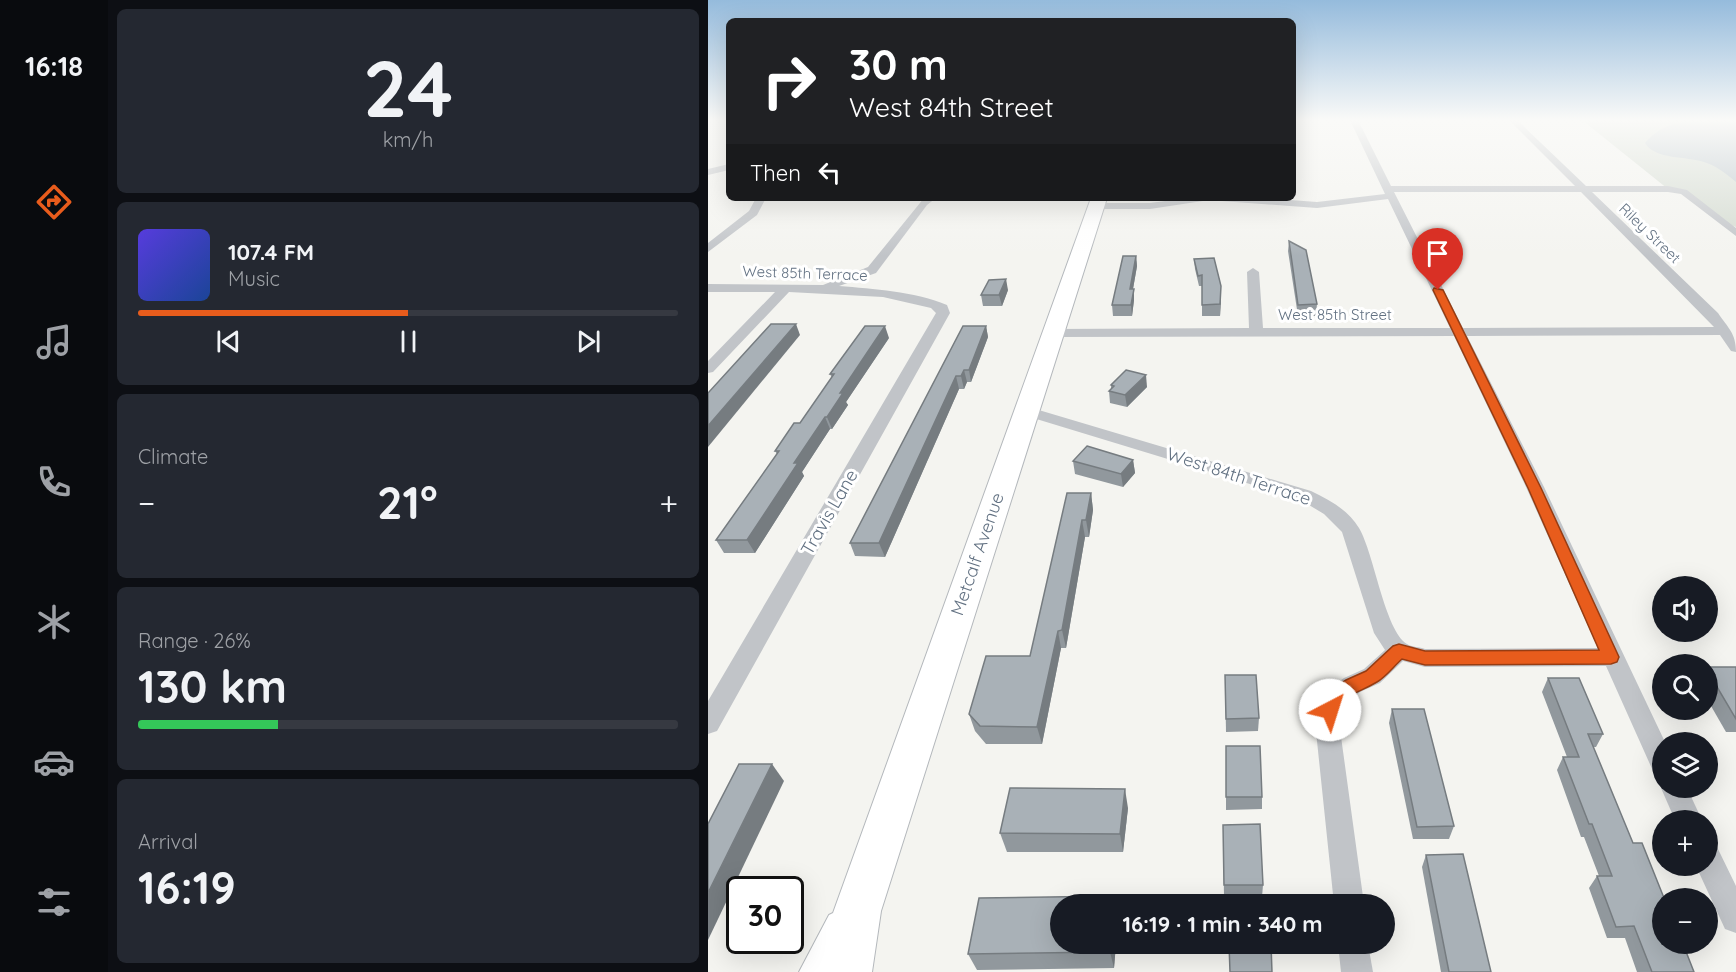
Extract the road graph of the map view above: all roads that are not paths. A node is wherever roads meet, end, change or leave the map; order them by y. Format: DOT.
graph roads {
  1 [pos="1376,165"];
  2 [pos="1559,165"];
  3 [pos="726,168"];
  4 [pos="708,172"];
  5 [pos="1583,189"];
  6 [pos="1389,193"];
  7 [pos="759,201"];
  8 [pos="925,201"];
  9 [pos="1189,201"];
  10 [pos="1262,201"];
  11 [pos="1097,202"];
  12 [pos="1736,233"];
  13 [pos="708,249"];
  14 [pos="872,270"];
  15 [pos="1253,272"];
  16 [pos="708,288"];
  17 [pos="786,288"];
  18 [pos="819,288"];
  19 [pos="883,293"];
  20 [pos="935,305"];
  21 [pos="1256,331"];
  22 [pos="1458,331"];
  23 [pos="1726,331"];
  24 [pos="1053,333"];
  25 [pos="1736,348"];
  26 [pos="708,369"];
  27 [pos="1026,411"];
  28 [pos="1399,651"];
  29 [pos="1611,657"];
  30 [pos="708,723"];
  31 [pos="1652,742"];
  32 [pos="1716,876"];
  33 [pos="1348,894"];
  34 [pos="857,911"];
  35 [pos="1736,918"];
  36 [pos="1354,954"];
  37 [pos="824,972"];
  38 [pos="847,972"];
  39 [pos="1357,972"];
  1 -- 6 [label="street"];
  2 -- 5 [label="street, Riley Street"];
  3 -- 4 [label="street"];
  5 -- 6 [label="street"];
  5 -- 12 [label="street"];
  5 -- 23 [label="street, Riley Street"];
  6 -- 10 [label="street"];
  6 -- 22 [label="street"];
  7 -- 13 [label="street"];
  8 -- 14 [label="street"];
  9 -- 11 [label="street"];
  11 -- 24 [label="main road, Metcalf Avenue"];
  14 -- 18 [label="street"];
  14 -- 19 [label="street"];
  15 -- 21 [label="street"];
  16 -- 17 [label="street, West 85th Terrace"];
  17 -- 18 [label="street, West 85th Terrace"];
  17 -- 26 [label="street"];
  18 -- 19 [label="street, West 85th Terrace"];
  19 -- 20 [label="street, West 85th Terrace"];
  20 -- 30 [label="street, Travis Lane"];
  21 -- 22 [label="street, West 85th Street"];
  21 -- 24 [label="street, West 85th Street"];
  22 -- 23 [label="street, West 85th Street"];
  22 -- 29 [label="street"];
  23 -- 25 [label="street, Riley Street"];
  24 -- 27 [label="main road, Metcalf Avenue"];
  27 -- 28 [label="street, West 84th Terrace"];
  27 -- 34 [label="main road, Metcalf Avenue"];
  28 -- 29 [label="street"];
  28 -- 33 [label="street"];
  29 -- 31 [label="street"];
  32 -- 35 [label="street"];
  34 -- 37 [label="main road, Metcalf Avenue"];
  34 -- 38 [label="main road, Metcalf Avenue"];
  36 -- 39 [label="street"];
}
